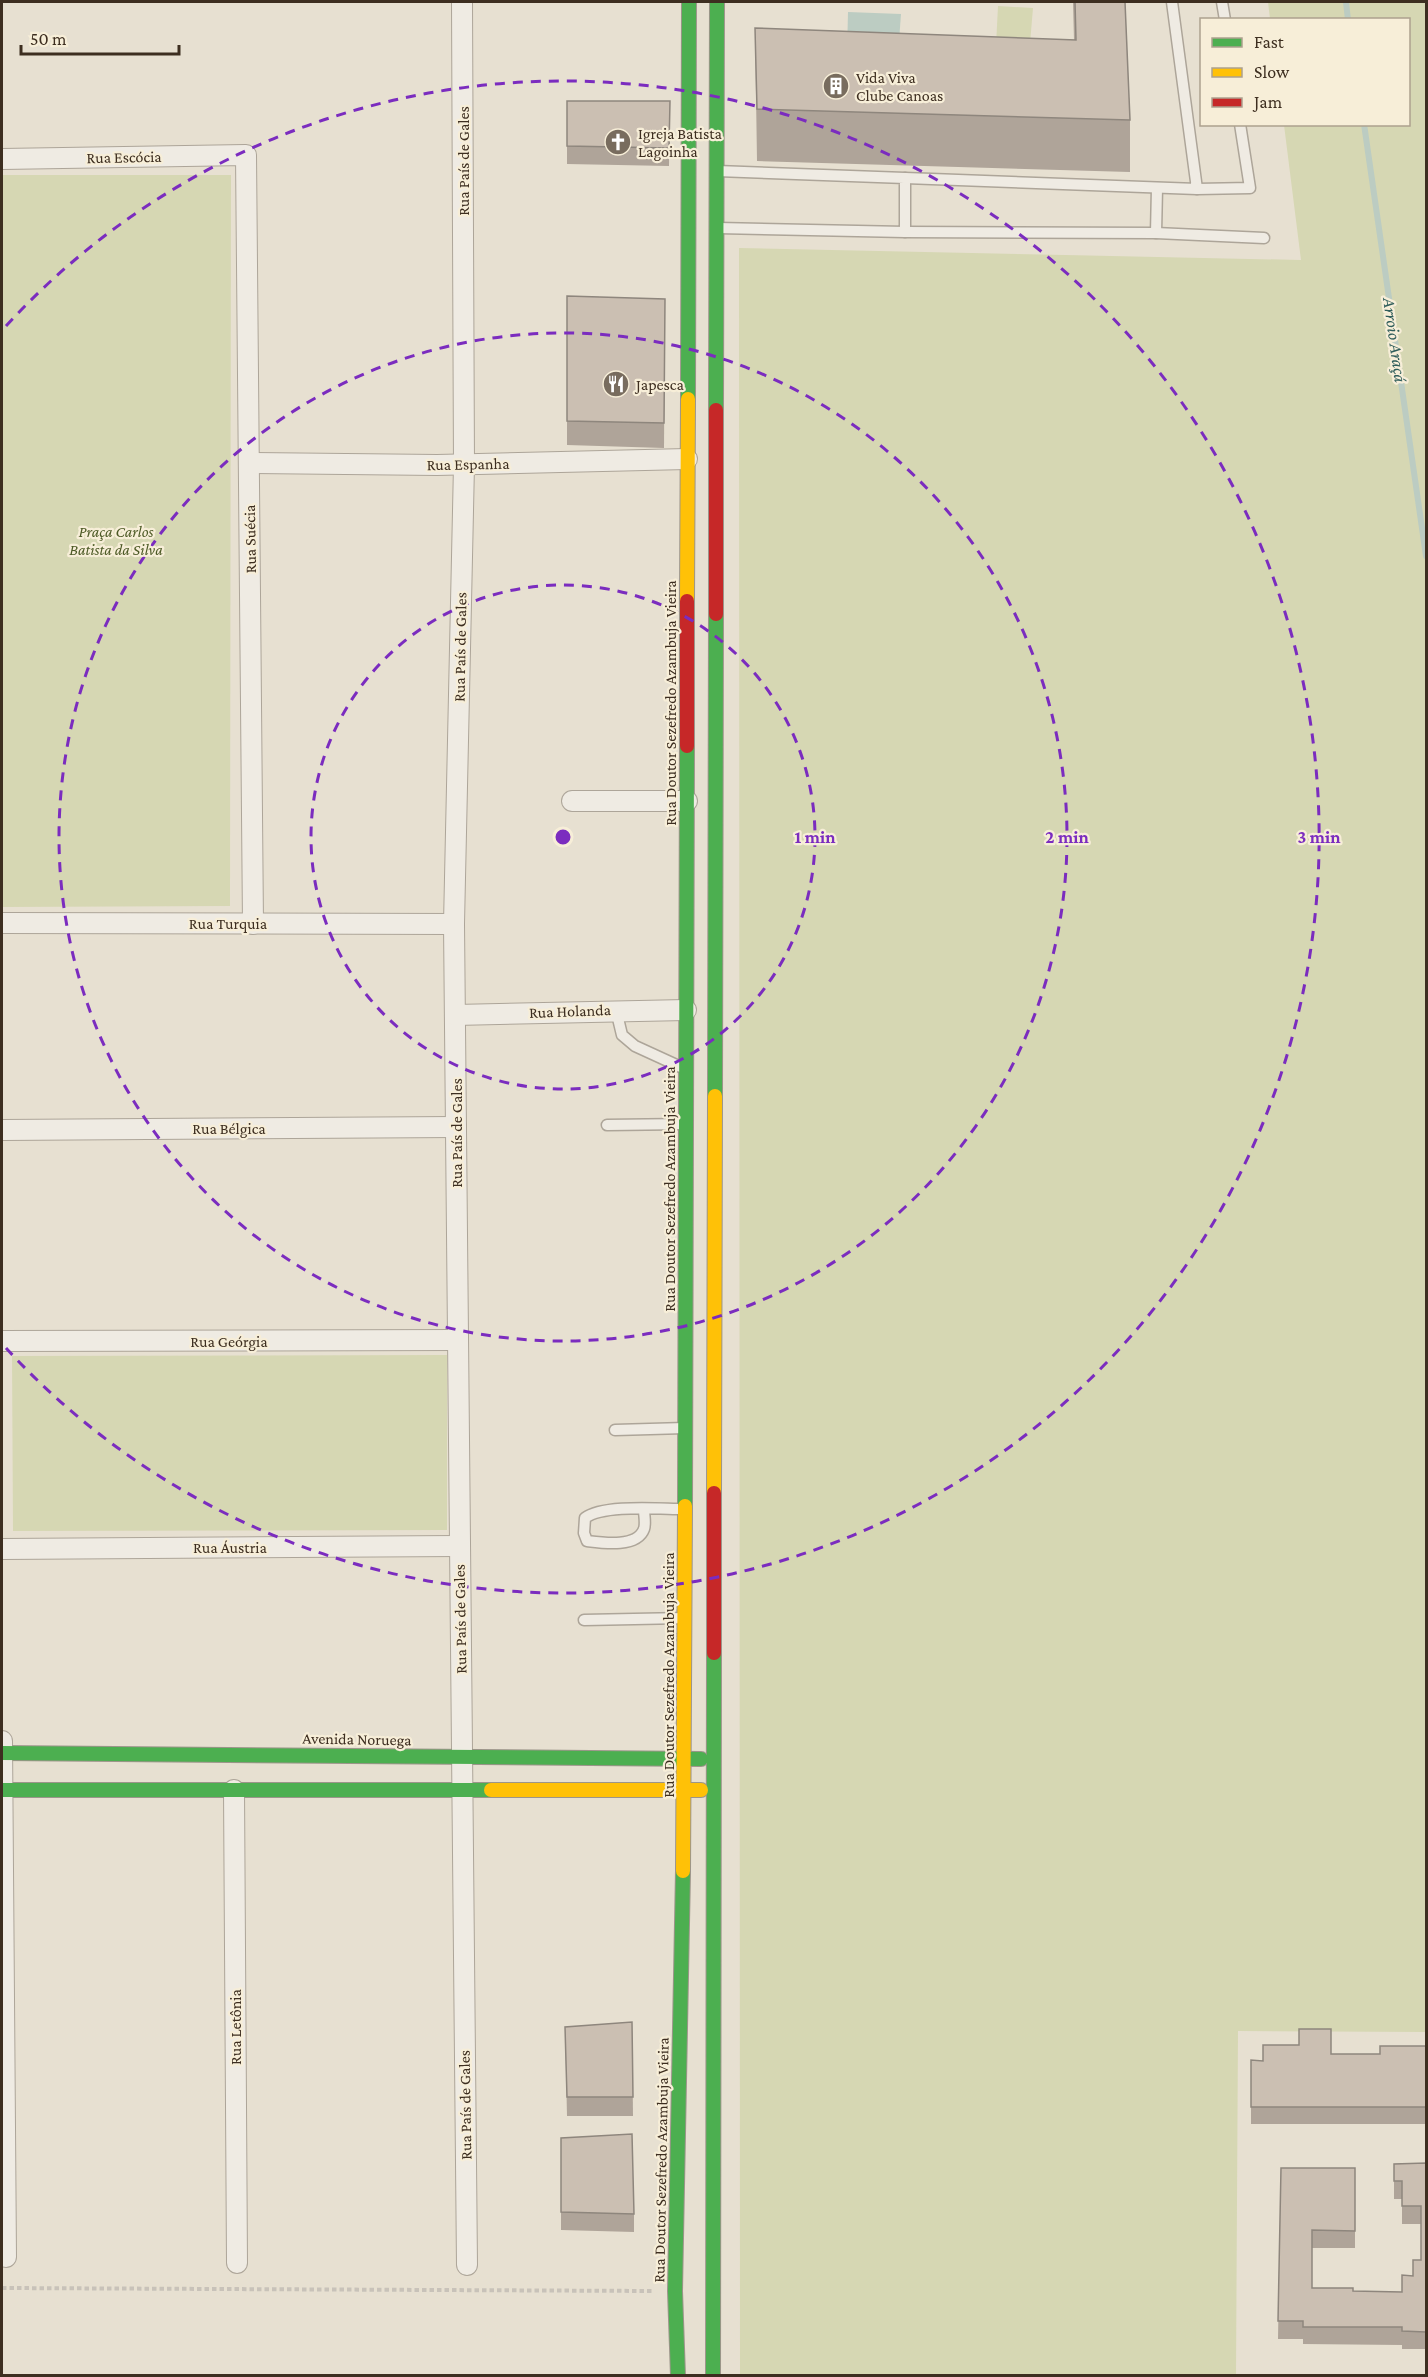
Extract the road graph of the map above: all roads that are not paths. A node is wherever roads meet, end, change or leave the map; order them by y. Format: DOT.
graph roads {
  1 [pos="462,2"];
  2 [pos="688,2"];
  3 [pos="717,2"];
  4 [pos="1172,2"];
  5 [pos="1222,2"];
  6 [pos="1225,18"];
  7 [pos="1240,126"];
  8 [pos="246,155"];
  9 [pos="2,159"];
  10 [pos="717,171"];
  11 [pos="905,178"];
  12 [pos="1156,188"];
  13 [pos="1197,189"];
  14 [pos="717,228"];
  15 [pos="905,232"];
  16 [pos="1156,233"];
  17 [pos="1264,238"];
  18 [pos="687,459"];
  19 [pos="249,463"];
  20 [pos="464,465"];
  21 [pos="572,801"];
  22 [pos="687,801"];
  23 [pos="2,923"];
  24 [pos="253,924"];
  25 [pos="454,924"];
  26 [pos="616,1010"];
  27 [pos="686,1010"];
  28 [pos="455,1015"];
  29 [pos="686,1070"];
  30 [pos="686,1124"];
  31 [pos="606,1125"];
  32 [pos="456,1127"];
  33 [pos="2,1130"];
  34 [pos="457,1340"];
  35 [pos="2,1341"];
  36 [pos="685,1428"];
  37 [pos="615,1430"];
  38 [pos="644,1509"];
  39 [pos="685,1509"];
  40 [pos="459,1546"];
  41 [pos="2,1549"];
  42 [pos="685,1617"];
  43 [pos="584,1620"];
  44 [pos="2,1741"];
  45 [pos="2,1753"];
  46 [pos="460,1757"];
  47 [pos="684,1759"];
  48 [pos="712,1759"];
  49 [pos="2,1790"];
  50 [pos="234,1790"];
  51 [pos="461,1791"];
  52 [pos="684,1791"];
  53 [pos="712,1791"];
  54 [pos="6,2257"];
  55 [pos="237,2264"];
  56 [pos="467,2265"];
  57 [pos="678,2376"];
  58 [pos="713,2376"];
  1 -- 20 [label="street, Rua País de Gales"];
  2 -- 18 [label="main road, Rua Doutor Sezefredo Azambuja Vieira"];
  3 -- 10 [label="main road"];
  4 -- 13 [label="lane"];
  5 -- 6 [label="lane"];
  7 -- 13 [label="lane"];
  8 -- 9 [label="street, Rua Escócia"];
  8 -- 19 [label="street, Rua Suécia"];
  10 -- 11 [label="lane"];
  10 -- 14 [label="main road"];
  11 -- 12 [label="lane"];
  11 -- 15 [label="lane"];
  12 -- 13 [label="lane"];
  12 -- 16 [label="lane"];
  14 -- 15 [label="lane"];
  14 -- 48 [label="main road"];
  15 -- 16 [label="lane"];
  16 -- 17 [label="lane"];
  18 -- 20 [label="street, Rua Espanha"];
  18 -- 22 [label="main road, Rua Doutor Sezefredo Azambuja Vieira"];
  19 -- 20 [label="street, Rua Espanha"];
  19 -- 24 [label="street, Rua Suécia"];
  20 -- 25 [label="street, Rua País de Gales"];
  21 -- 22 [label="street"];
  22 -- 27 [label="main road, Rua Doutor Sezefredo Azambuja Vieira"];
  23 -- 24 [label="street, Rua Turquia"];
  24 -- 25 [label="street, Rua Turquia"];
  25 -- 28 [label="street, Rua País de Gales"];
  26 -- 27 [label="street, Rua Holanda"];
  26 -- 28 [label="street, Rua Holanda"];
  26 -- 29 [label="lane"];
  27 -- 29 [label="main road, Rua Doutor Sezefredo Azambuja Vieira"];
  28 -- 32 [label="street, Rua País de Gales"];
  29 -- 30 [label="main road, Rua Doutor Sezefredo Azambuja Vieira"];
  30 -- 31 [label="lane"];
  30 -- 36 [label="main road, Rua Doutor Sezefredo Azambuja Vieira"];
  32 -- 33 [label="street, Rua Bélgica"];
  32 -- 34 [label="street, Rua País de Gales"];
  34 -- 35 [label="street, Rua Geórgia"];
  34 -- 40 [label="street, Rua País de Gales"];
  36 -- 37 [label="lane"];
  36 -- 39 [label="main road, Rua Doutor Sezefredo Azambuja Vieira"];
  38 -- 38 [label="lane"];
  38 -- 39 [label="lane"];
  39 -- 42 [label="main road, Rua Doutor Sezefredo Azambuja Vieira"];
  40 -- 41 [label="street, Rua Áustria"];
  40 -- 46 [label="street, Rua País de Gales"];
  42 -- 43 [label="lane"];
  42 -- 47 [label="main road, Rua Doutor Sezefredo Azambuja Vieira"];
  44 -- 45 [label="street"];
  45 -- 46 [label="main road, Avenida Noruega"];
  45 -- 49 [label="street"];
  46 -- 47 [label="main road, Avenida Noruega"];
  46 -- 51 [label="street, Rua País de Gales"];
  47 -- 48 [label="main road, Avenida Noruega"];
  47 -- 52 [label="main road, Rua Doutor Sezefredo Azambuja Vieira"];
  48 -- 53 [label="main road"];
  49 -- 50 [label="main road"];
  49 -- 54 [label="street"];
  50 -- 51 [label="main road"];
  50 -- 55 [label="street, Rua Letônia"];
  51 -- 52 [label="main road"];
  51 -- 56 [label="street, Rua País de Gales"];
  52 -- 53 [label="main road"];
  52 -- 57 [label="main road, Rua Doutor Sezefredo Azambuja Vieira"];
  53 -- 58 [label="main road"];
}
